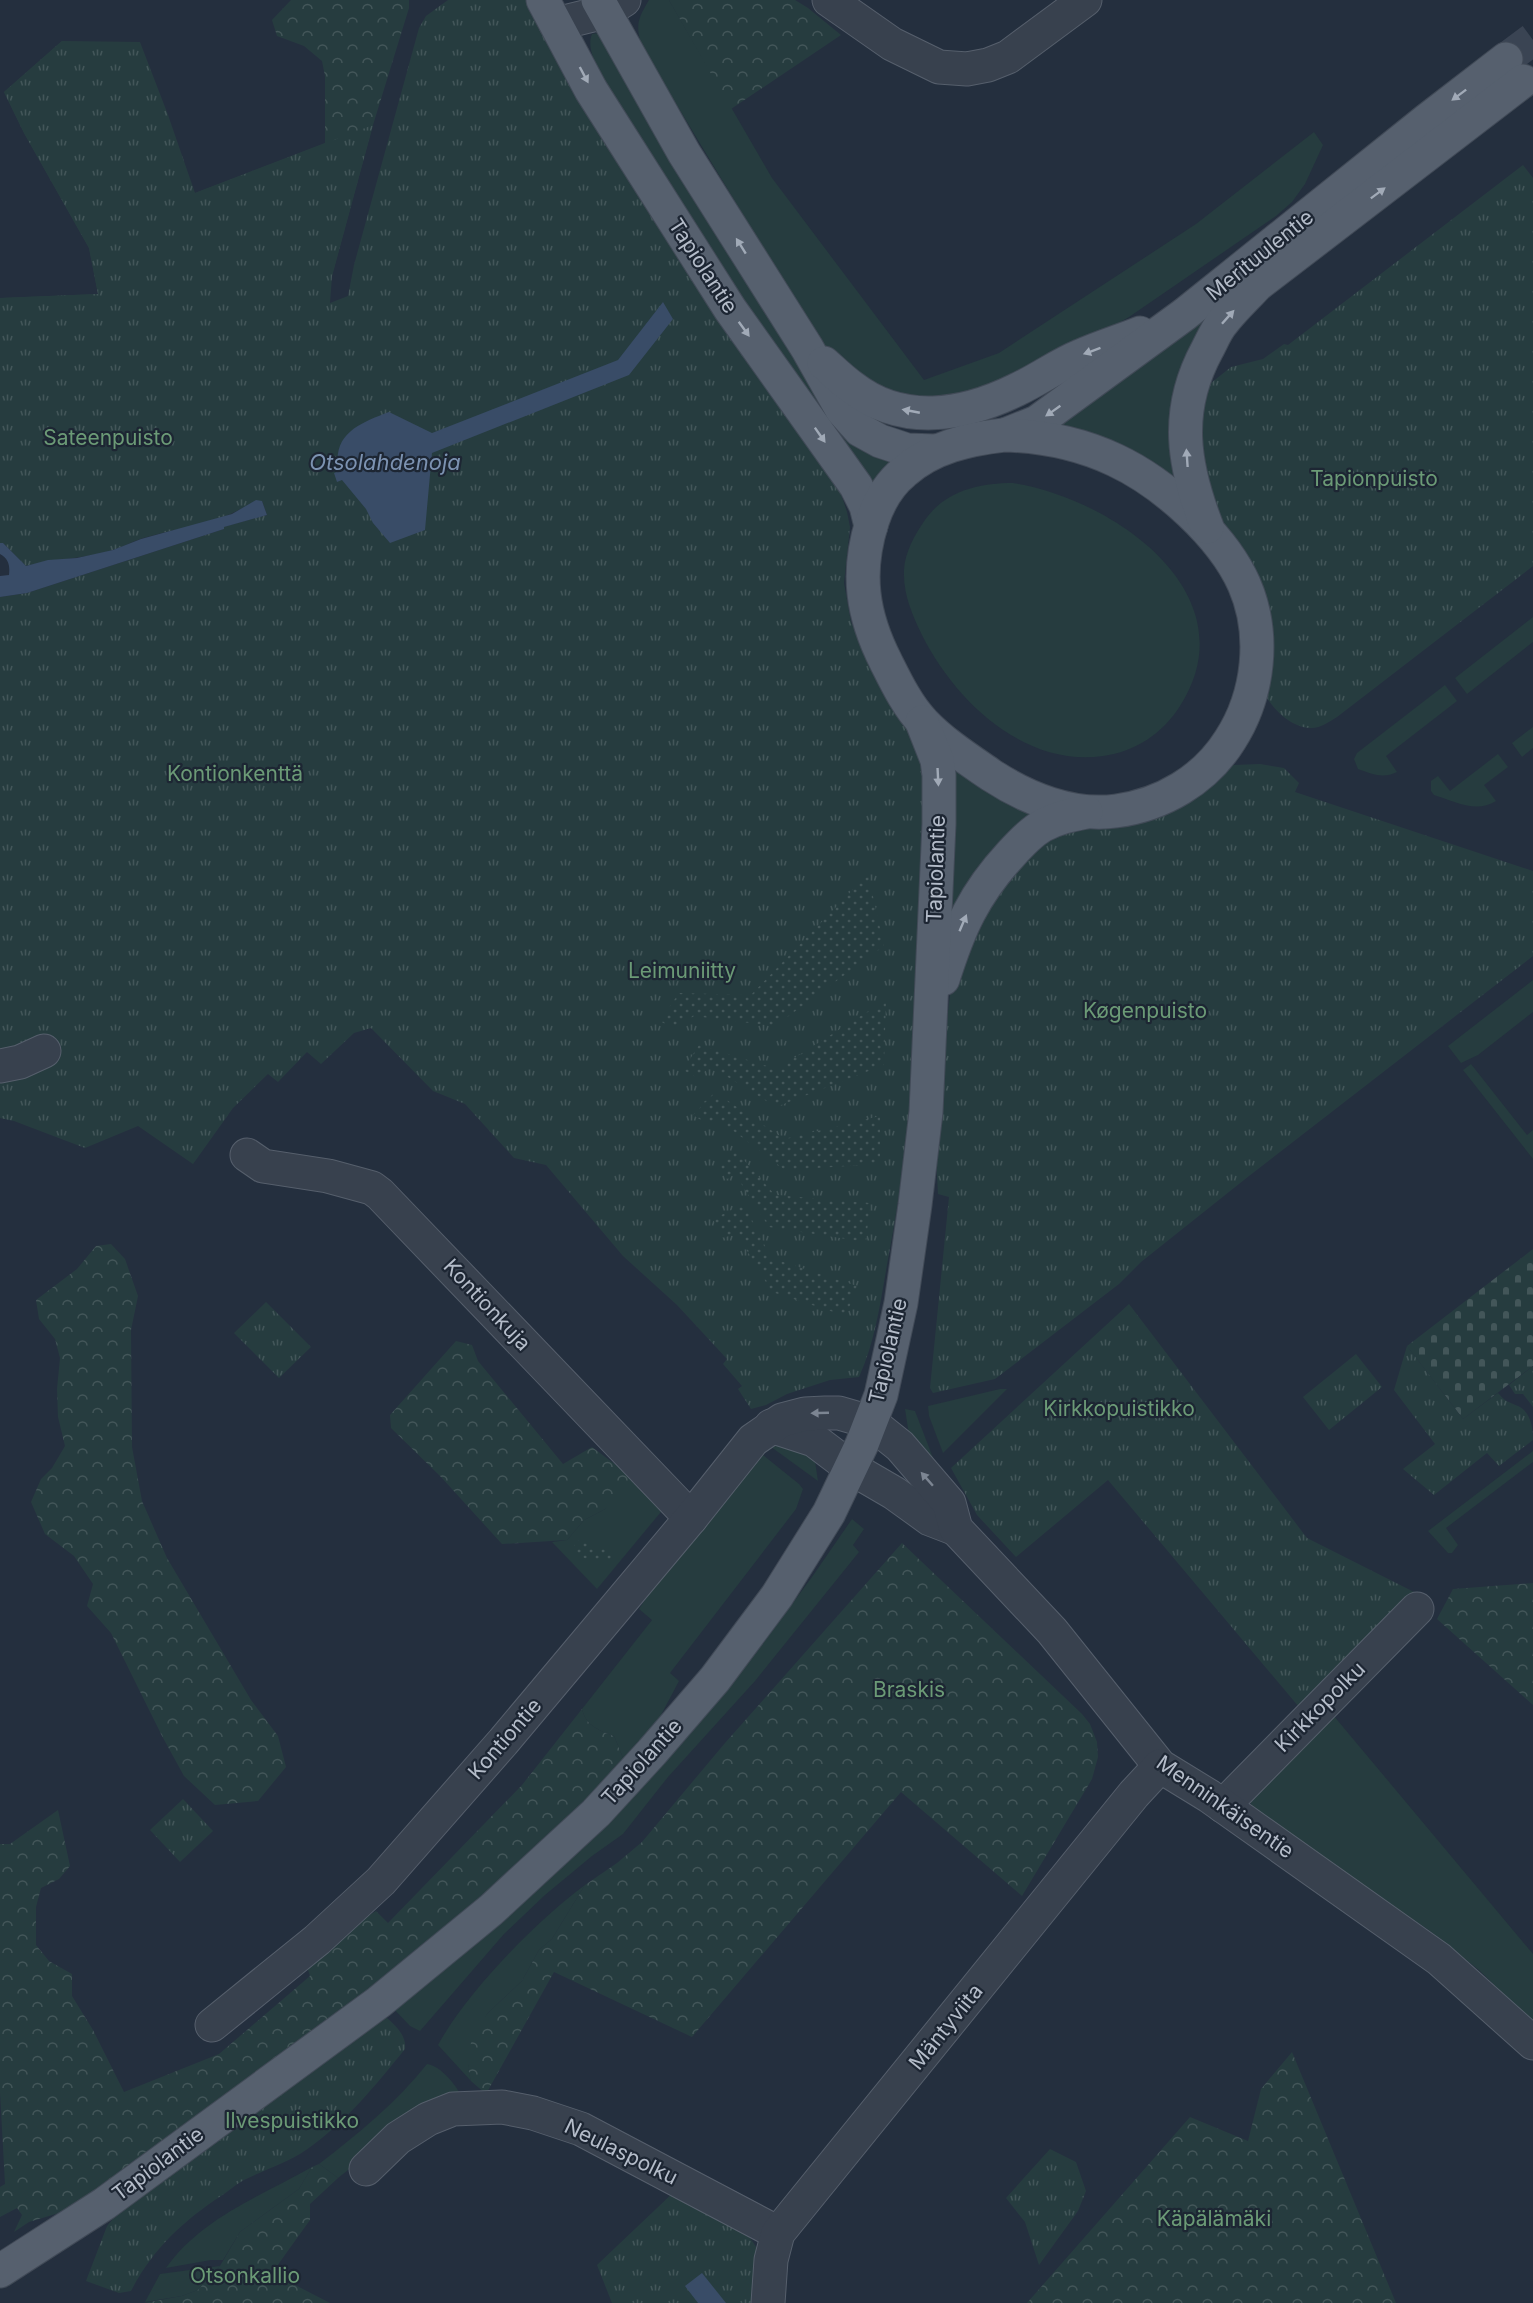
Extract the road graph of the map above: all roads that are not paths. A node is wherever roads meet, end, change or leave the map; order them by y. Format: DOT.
graph roads {
  1 [pos="829,0"];
  2 [pos="1084,0"];
  3 [pos="609,4"];
  4 [pos="557,8"];
  5 [pos="1185,314"];
  6 [pos="807,348"];
  7 [pos="1004,435"];
  8 [pos="936,452"];
  9 [pos="871,526"];
  10 [pos="1209,534"];
  11 [pos="922,722"];
  12 [pos="1086,812"];
  13 [pos="932,1018"];
  14 [pos="44,1051"];
  15 [pos="0,1066"];
  16 [pos="247,1155"];
  17 [pos="870,1422"];
  18 [pos="771,1426"];
  19 [pos="851,1468"];
  20 [pos="691,1518"];
  21 [pos="957,1528"];
  22 [pos="1417,1609"];
  23 [pos="1160,1766"];
  24 [pos="1223,1806"];
  25 [pos="212,2025"];
  26 [pos="1533,2043"];
  27 [pos="366,2169"];
  28 [pos="778,2233"];
  29 [pos="0,2271"];
  30 [pos="768,2303"];
  1 -- 2 [label="street"];
  3 -- 4 [label="street"];
  6 -- 3 [label="main road, Tapiolantie, one-way"];
  4 -- 9 [label="main road, Tapiolantie, one-way"];
  5 -- 6 [label="main road, one-way"];
  5 -- 7 [label="main road, Merituulentie, one-way"];
  10 -- 5 [label="main road, Merituulentie, one-way"];
  6 -- 8 [label="main road, Tapiolantie"];
  7 -- 8 [label="main road"];
  7 -- 10 [label="main road"];
  8 -- 9 [label="main road"];
  9 -- 11 [label="main road"];
  10 -- 12 [label="main road"];
  11 -- 12 [label="main road"];
  11 -- 13 [label="main road, Tapiolantie, one-way"];
  13 -- 12 [label="main road, Tapiolantie, one-way"];
  13 -- 17 [label="main road, Tapiolantie"];
  14 -- 15 [label="street"];
  16 -- 20 [label="street, Kontionkuja"];
  17 -- 18 [label="street, Kontiontie, one-way"];
  17 -- 19 [label="main road, Tapiolantie"];
  21 -- 17 [label="street, Menninkäisentie, one-way"];
  18 -- 19 [label="street"];
  18 -- 20 [label="street, Kontiontie"];
  19 -- 21 [label="street, Menninkäisentie"];
  19 -- 29 [label="main road, Tapiolantie"];
  20 -- 25 [label="street, Kontiontie"];
  21 -- 23 [label="street, Menninkäisentie"];
  22 -- 24 [label="street, Kirkkopolku"];
  23 -- 24 [label="street, Menninkäisentie"];
  23 -- 28 [label="street, Mäntyviita"];
  24 -- 26 [label="street, Menninkäisentie"];
  27 -- 28 [label="street, Neulaspolku"];
  28 -- 30 [label="street, Mäntyviita"];
}
